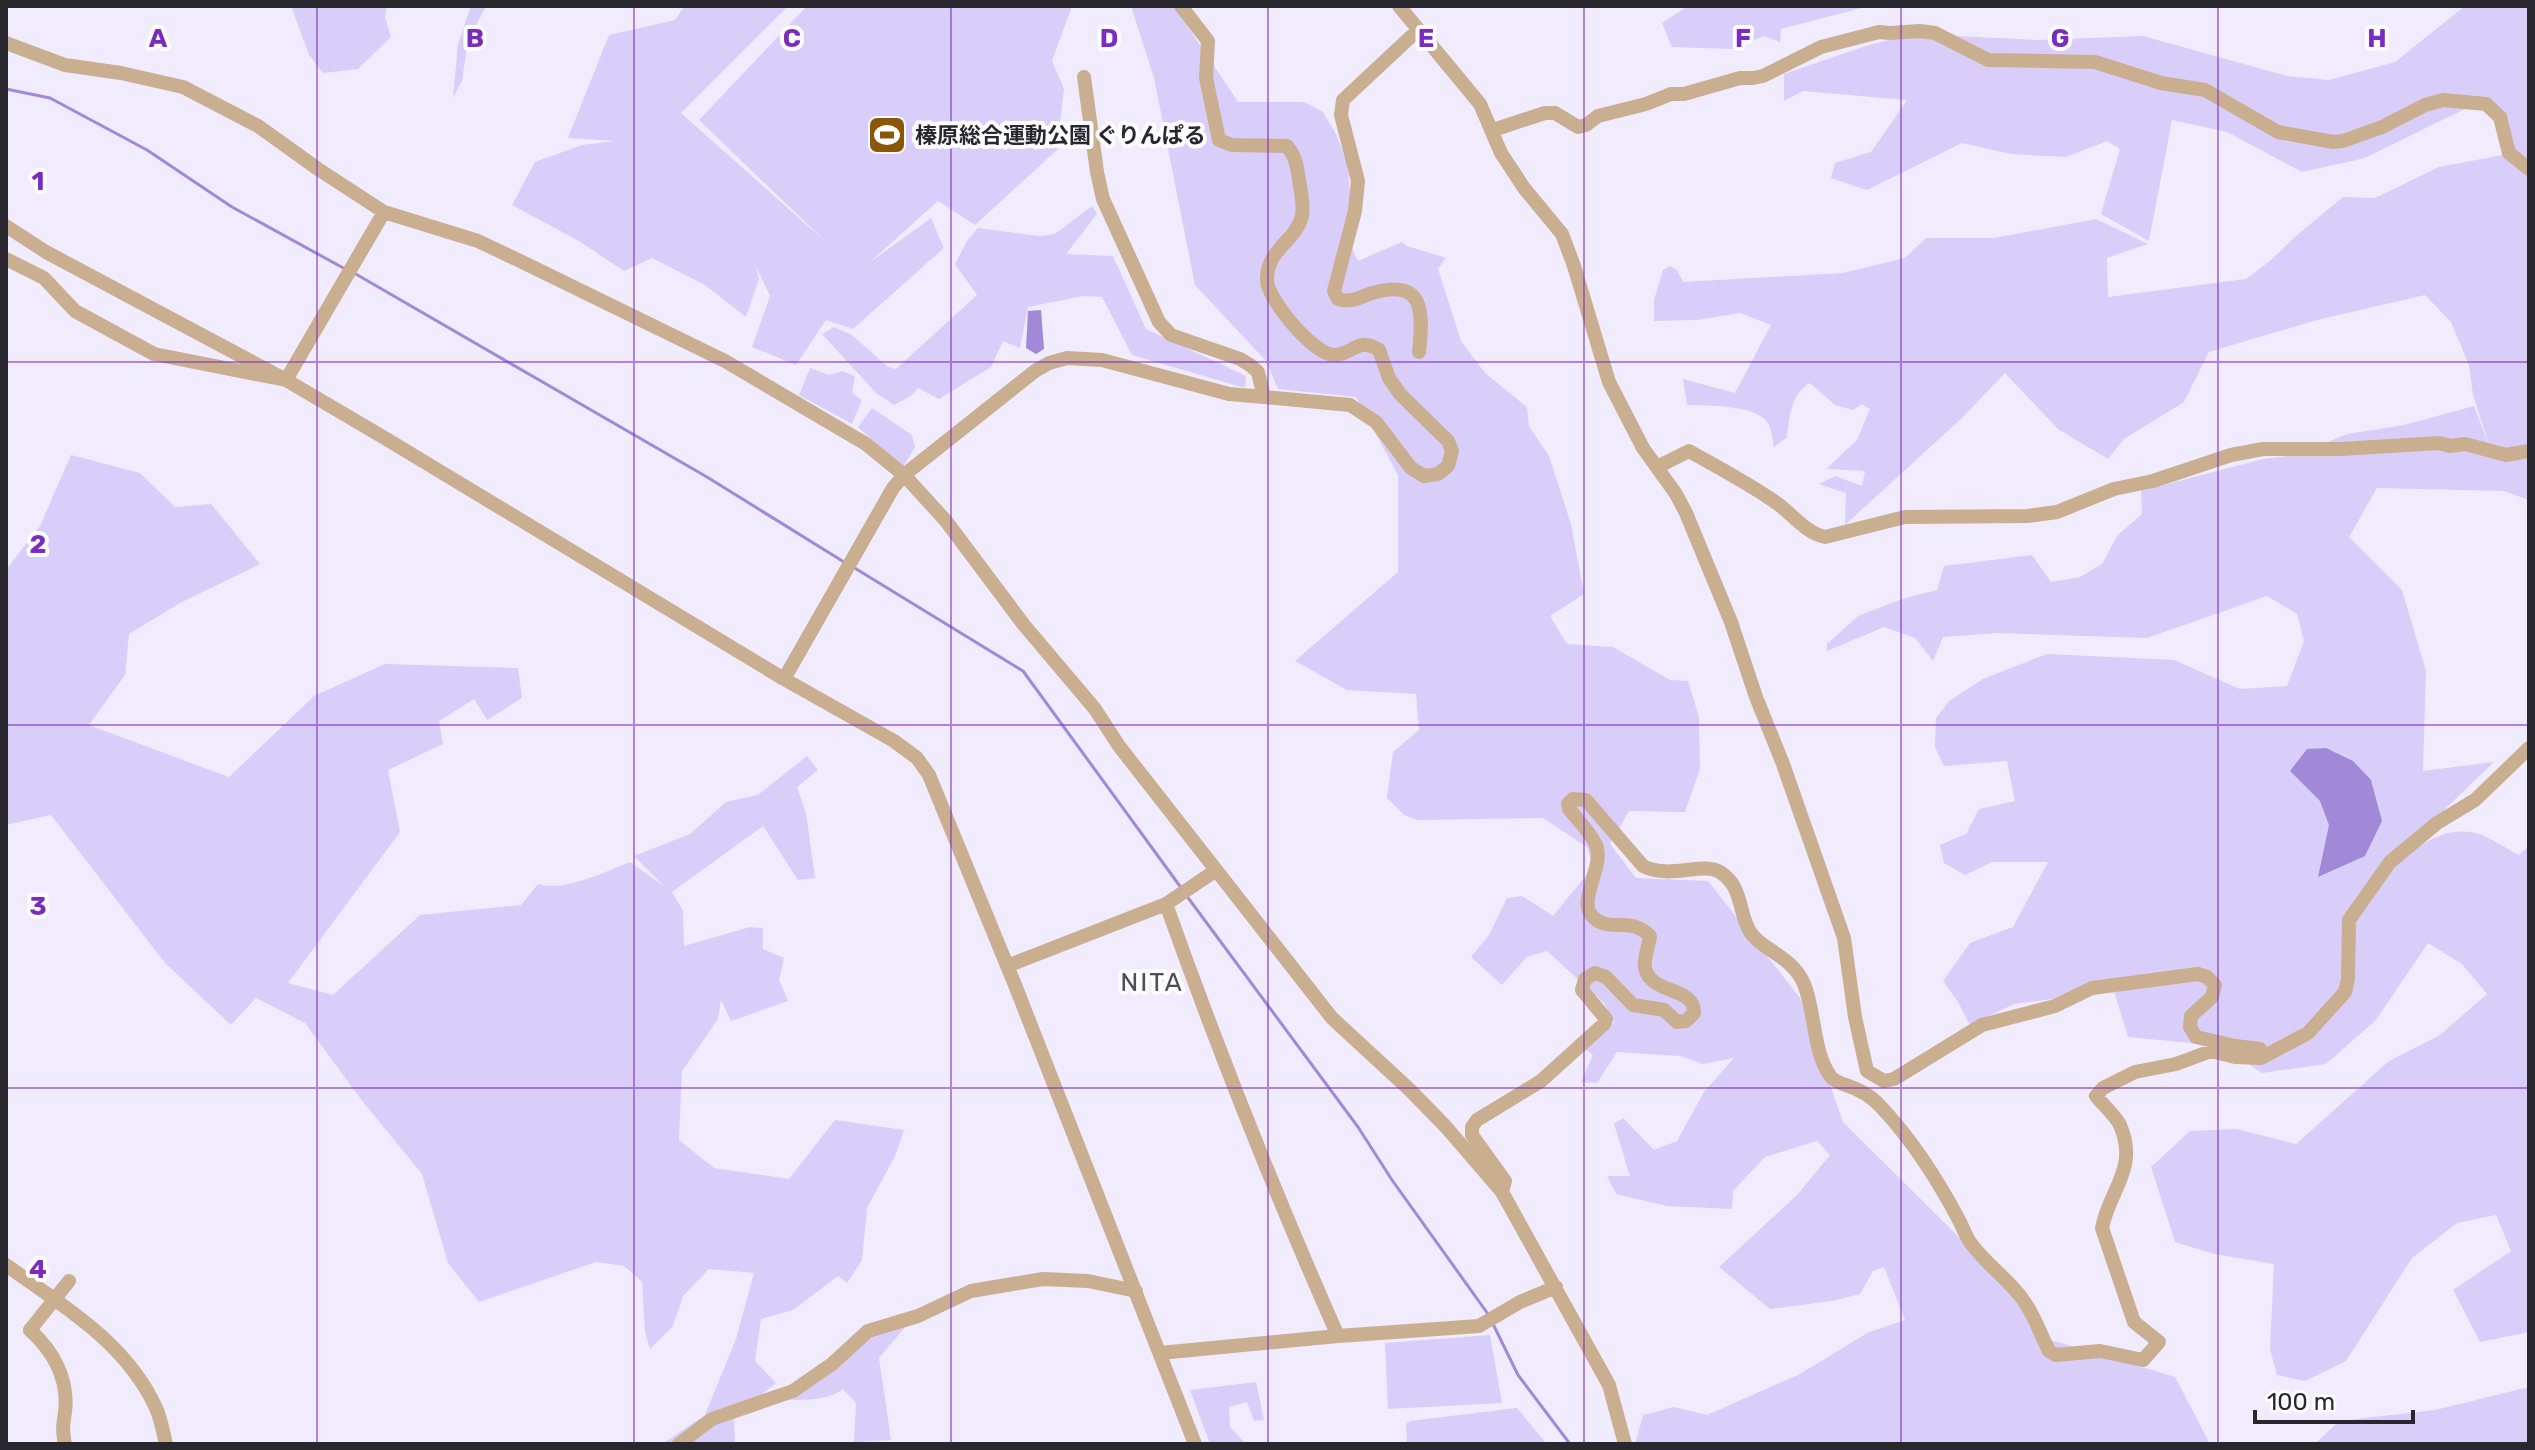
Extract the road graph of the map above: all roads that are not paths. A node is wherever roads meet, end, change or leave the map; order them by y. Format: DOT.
graph roads {
  1 [pos="1181,6"];
  2 [pos="1399,6"];
  3 [pos="1418,30"];
  4 [pos="6,43"];
  5 [pos="1084,77"];
  6 [pos="1493,130"];
  7 [pos="2529,169"];
  8 [pos="384,212"];
  9 [pos="6,226"];
  10 [pos="6,259"];
  11 [pos="1419,352"];
  12 [pos="286,380"];
  13 [pos="1264,397"];
  14 [pos="2529,451"];
  15 [pos="1657,467"];
  16 [pos="904,475"];
  17 [pos="784,679"];
  18 [pos="2529,748"];
  19 [pos="1215,871"];
  20 [pos="1166,904"];
  21 [pos="1007,966"];
  22 [pos="2273,1050"];
  23 [pos="1884,1081"];
  24 [pos="1880,1105"];
  25 [pos="1502,1192"];
  26 [pos="6,1265"];
  27 [pos="69,1281"];
  28 [pos="1556,1287"];
  29 [pos="1136,1291"];
  30 [pos="1338,1336"];
  31 [pos="1160,1353"];
  32 [pos="65,1444"];
  33 [pos="166,1444"];
  34 [pos="679,1444"];
  35 [pos="1195,1444"];
  36 [pos="1625,1444"];
  1 -- 13 [label="street"];
  2 -- 3 [label="street"];
  3 -- 6 [label="street"];
  3 -- 11 [label="street"];
  4 -- 8 [label="street"];
  5 -- 13 [label="street"];
  6 -- 7 [label="street"];
  6 -- 15 [label="street"];
  8 -- 12 [label="street"];
  8 -- 16 [label="street"];
  9 -- 12 [label="street"];
  10 -- 12 [label="street"];
  12 -- 17 [label="street"];
  13 -- 16 [label="street"];
  14 -- 15 [label="street"];
  15 -- 23 [label="street"];
  16 -- 17 [label="street"];
  16 -- 19 [label="street"];
  17 -- 21 [label="street"];
  18 -- 22 [label="street"];
  19 -- 20 [label="street"];
  19 -- 25 [label="street"];
  20 -- 21 [label="street"];
  20 -- 30 [label="street"];
  21 -- 29 [label="street"];
  22 -- 23 [label="street"];
  22 -- 24 [label="street"];
  23 -- 24 [label="street"];
  24 -- 25 [label="street"];
  25 -- 28 [label="street"];
  26 -- 33 [label="street"];
  27 -- 32 [label="street, bridge"];
  28 -- 30 [label="street"];
  28 -- 36 [label="street"];
  29 -- 31 [label="street"];
  29 -- 34 [label="street"];
  30 -- 31 [label="street"];
  31 -- 35 [label="street"];
}
